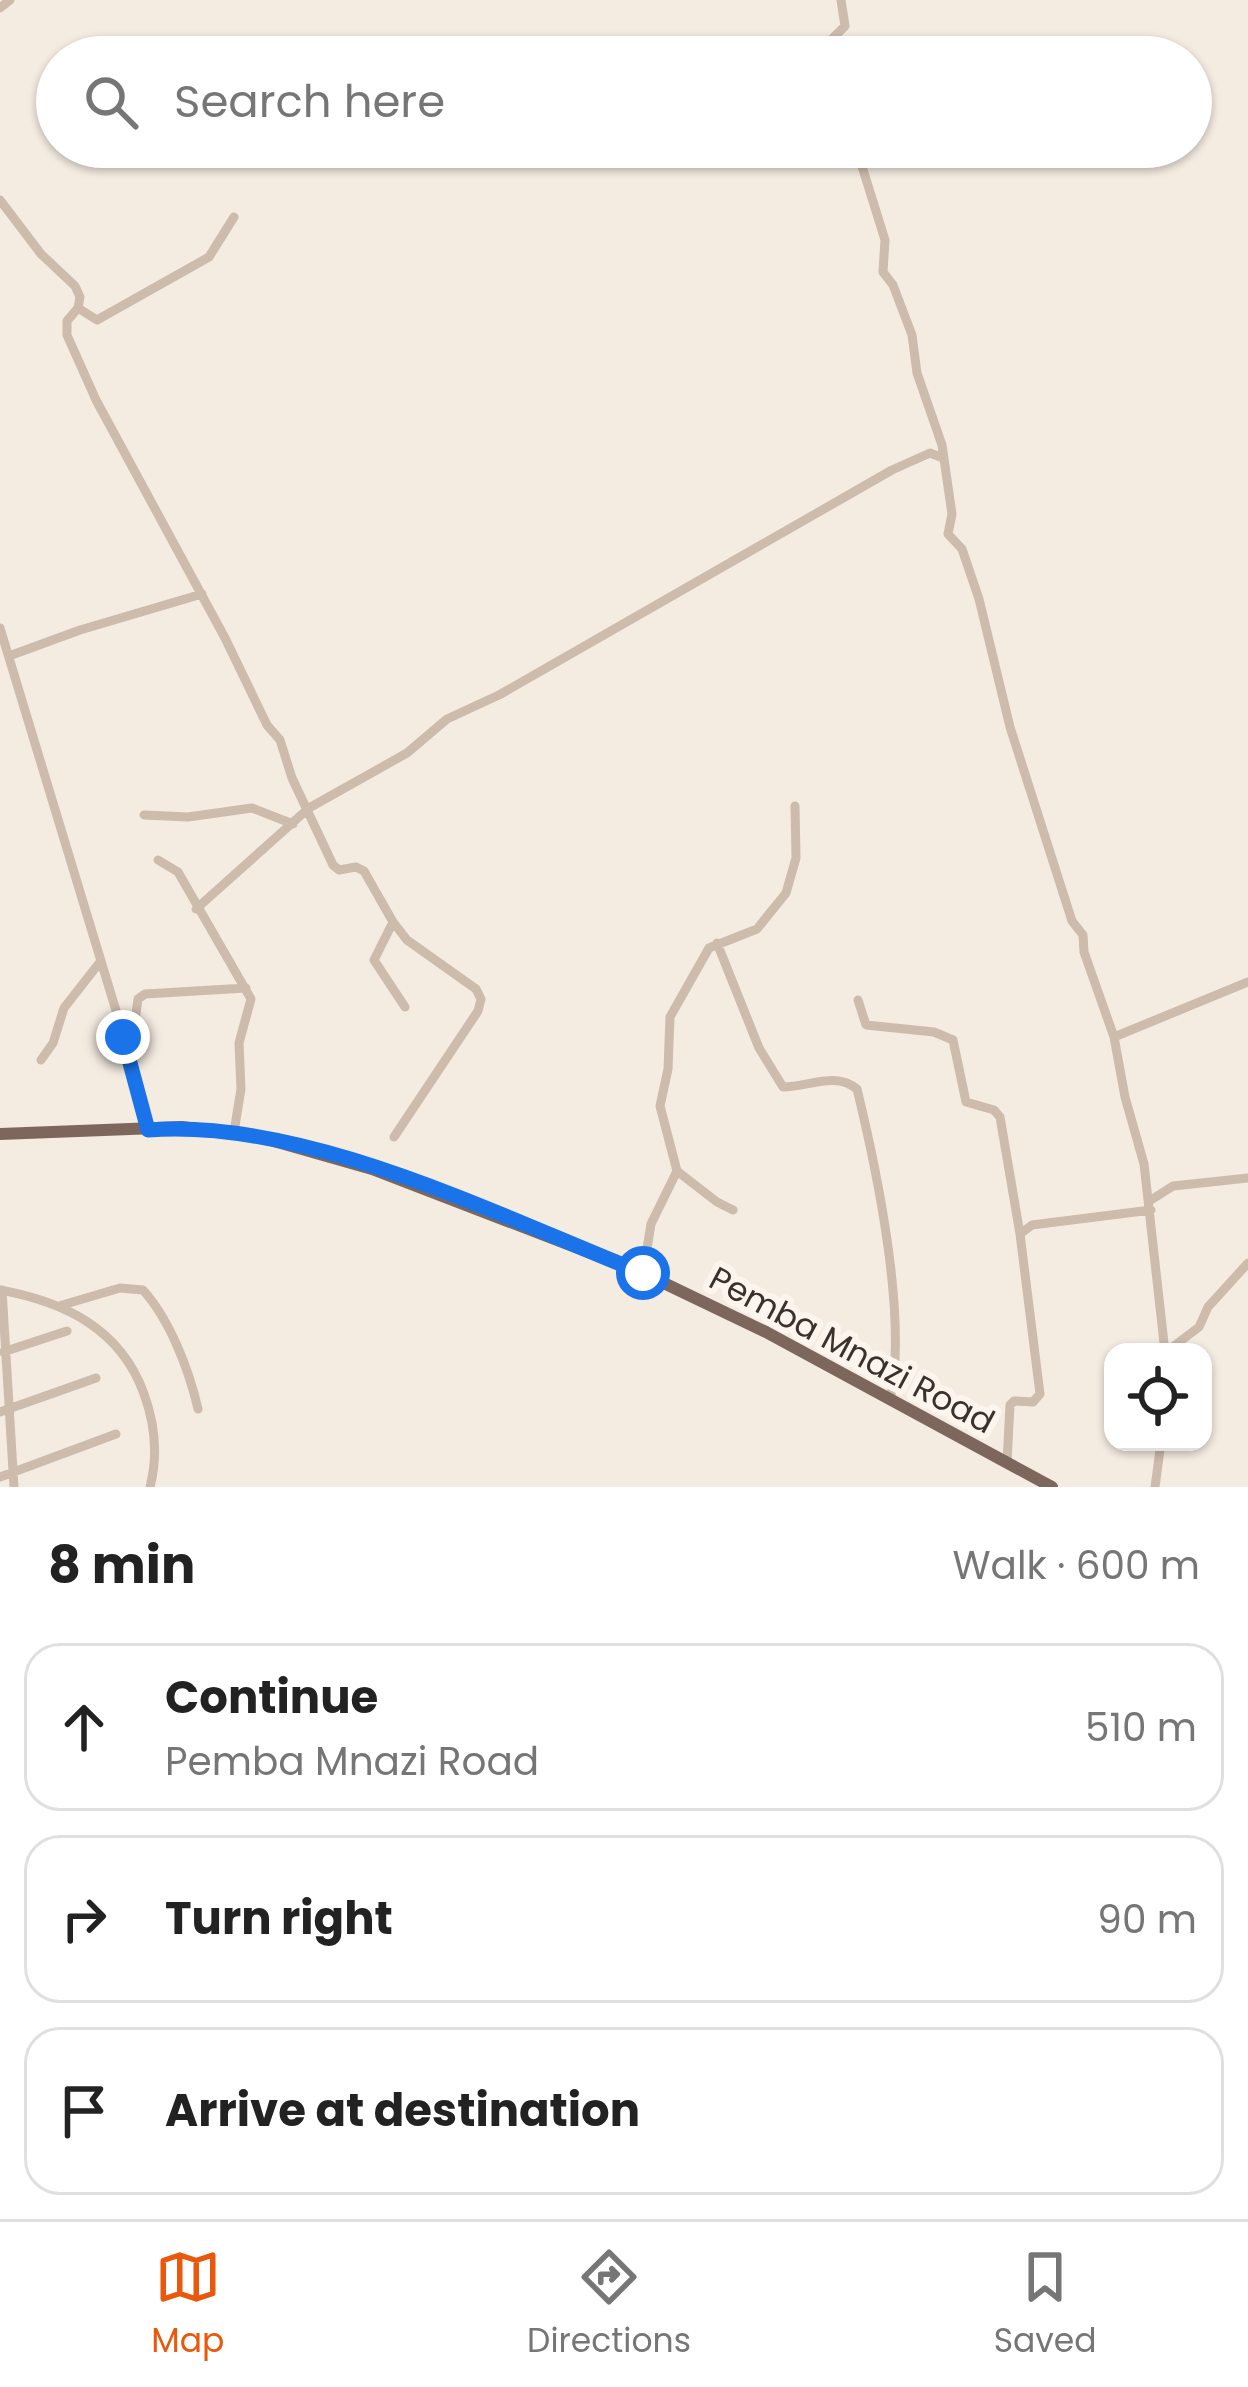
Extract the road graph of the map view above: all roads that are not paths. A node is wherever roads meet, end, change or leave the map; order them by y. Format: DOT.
graph roads {
  1 [pos="10,0"];
  2 [pos="841,0"];
  3 [pos="0,8"];
  4 [pos="835,36"];
  5 [pos="863,168"];
  6 [pos="0,200"];
  7 [pos="235,218"];
  8 [pos="78,308"];
  9 [pos="944,458"];
  10 [pos="202,594"];
  11 [pos="0,628"];
  12 [pos="9,656"];
  13 [pos="796,806"];
  14 [pos="309,808"];
  15 [pos="144,815"];
  16 [pos="293,824"];
  17 [pos="158,860"];
  18 [pos="196,908"];
  19 [pos="393,922"];
  20 [pos="717,943"];
  21 [pos="100,962"];
  22 [pos="1248,982"];
  23 [pos="245,988"];
  24 [pos="858,1000"];
  25 [pos="405,1007"];
  26 [pos="123,1037"];
  27 [pos="1114,1037"];
  28 [pos="41,1060"];
  29 [pos="148,1130"];
  30 [pos="234,1132"];
  31 [pos="0,1135"];
  32 [pos="394,1137"];
  33 [pos="677,1171"];
  34 [pos="1248,1178"];
  35 [pos="1151,1205"];
  36 [pos="733,1210"];
  37 [pos="1020,1234"];
  38 [pos="1248,1263"];
  39 [pos="643,1273"];
  40 [pos="1,1290"];
  41 [pos="58,1306"];
  42 [pos="67,1331"];
  43 [pos="1164,1343"];
  44 [pos="1176,1343"];
  45 [pos="3,1352"];
  46 [pos="96,1378"];
  47 [pos="890,1400"];
  48 [pos="198,1409"];
  49 [pos="5,1412"];
  50 [pos="116,1434"];
  51 [pos="1160,1451"];
  52 [pos="1007,1462"];
  53 [pos="14,1474"];
  54 [pos="0,1477"];
  55 [pos="1042,1485"];
  56 [pos="14,1487"];
  57 [pos="150,1487"];
  58 [pos="1155,1487"];
  1 -- 3 [label="street"];
  2 -- 4 [label="street"];
  5 -- 9 [label="street"];
  6 -- 8 [label="street"];
  7 -- 8 [label="street"];
  8 -- 10 [label="street"];
  9 -- 14 [label="street"];
  9 -- 27 [label="street"];
  10 -- 12 [label="street"];
  10 -- 14 [label="street"];
  11 -- 12 [label="street"];
  12 -- 21 [label="street"];
  13 -- 20 [label="street"];
  14 -- 16 [label="street"];
  14 -- 19 [label="street"];
  15 -- 16 [label="street"];
  16 -- 18 [label="street"];
  17 -- 18 [label="street"];
  18 -- 23 [label="street"];
  19 -- 25 [label="street"];
  19 -- 32 [label="street"];
  20 -- 33 [label="street"];
  20 -- 47 [label="street"];
  21 -- 26 [label="street"];
  21 -- 28 [label="street"];
  22 -- 27 [label="street"];
  23 -- 26 [label="street"];
  23 -- 30 [label="street"];
  24 -- 37 [label="street"];
  26 -- 29 [label="street"];
  27 -- 35 [label="street"];
  29 -- 30 [label="main road, Pemba Mnazi Road"];
  29 -- 31 [label="main road, Pemba Mnazi Road"];
  30 -- 39 [label="main road, Pemba Mnazi Road"];
  33 -- 36 [label="street"];
  33 -- 39 [label="street"];
  34 -- 35 [label="street"];
  35 -- 37 [label="street"];
  35 -- 43 [label="street"];
  37 -- 52 [label="street"];
  38 -- 44 [label="street"];
  39 -- 47 [label="main road, Pemba Mnazi Road"];
  40 -- 41 [label="street"];
  40 -- 45 [label="street"];
  41 -- 48 [label="street"];
  41 -- 57 [label="street"];
  42 -- 45 [label="street"];
  45 -- 49 [label="street"];
  46 -- 49 [label="street"];
  47 -- 52 [label="main road, Pemba Mnazi Road"];
  49 -- 53 [label="street"];
  50 -- 53 [label="street"];
  51 -- 58 [label="street"];
  52 -- 55 [label="main road, Pemba Mnazi Road"];
  53 -- 54 [label="street"];
  53 -- 56 [label="street"];
}
